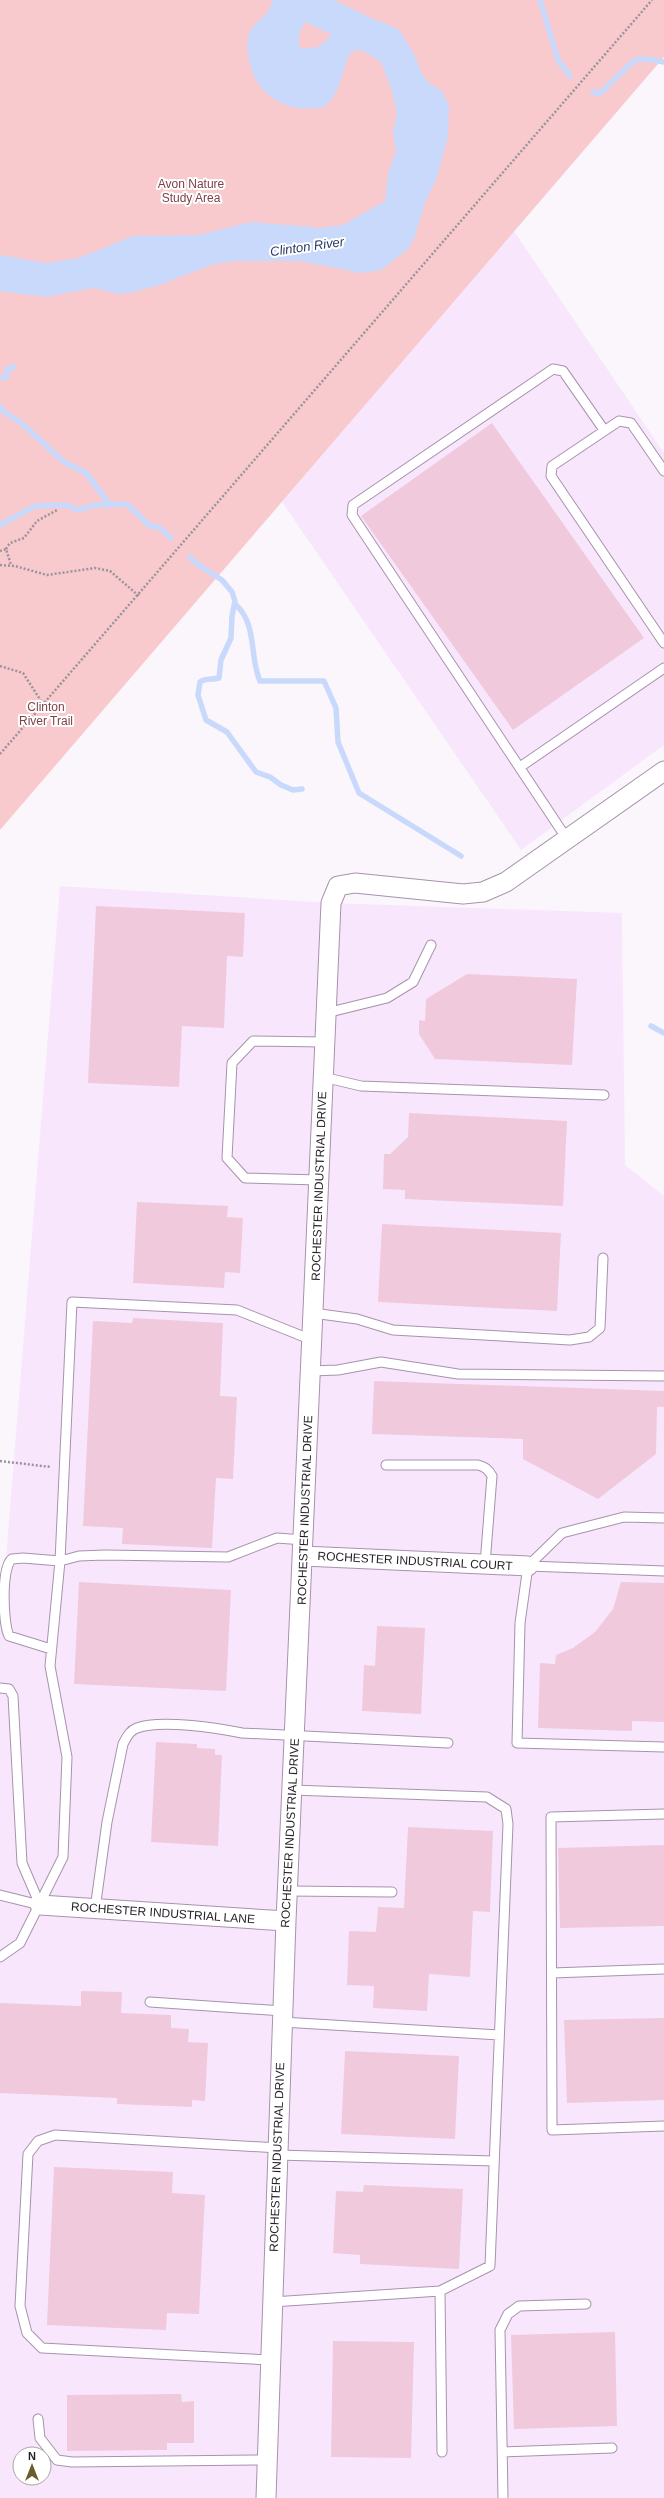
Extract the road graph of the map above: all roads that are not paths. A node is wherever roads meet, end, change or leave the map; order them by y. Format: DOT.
graph roads {
  1 [pos="604,430"];
  2 [pos="664,471"];
  3 [pos="664,644"];
  4 [pos="664,668"];
  5 [pos="520,767"];
  6 [pos="664,771"];
  7 [pos="567,839"];
  8 [pos="431,945"];
  9 [pos="326,1014"];
  10 [pos="325,1042"];
  11 [pos="323,1077"];
  12 [pos="604,1095"];
  13 [pos="319,1180"];
  14 [pos="603,1258"];
  15 [pos="313,1313"];
  16 [pos="312,1340"];
  17 [pos="311,1371"];
  18 [pos="664,1376"];
  19 [pos="386,1465"];
  20 [pos="664,1518"];
  21 [pos="303,1548"];
  22 [pos="60,1561"];
  23 [pos="485,1564"];
  24 [pos="528,1566"];
  25 [pos="664,1571"];
  26 [pos="51,1649"];
  27 [pos="0,1688"];
  28 [pos="295,1735"];
  29 [pos="448,1743"];
  30 [pos="664,1747"];
  31 [pos="292,1790"];
  32 [pos="664,1814"];
  33 [pos="288,1891"];
  34 [pos="392,1892"];
  35 [pos="0,1895"];
  36 [pos="40,1905"];
  37 [pos="95,1909"];
  38 [pos="286,1921"];
  39 [pos="0,1957"];
  40 [pos="664,1969"];
  41 [pos="552,1973"];
  42 [pos="150,2002"];
  43 [pos="283,2016"];
  44 [pos="499,2035"];
  45 [pos="664,2126"];
  46 [pos="278,2151"];
  47 [pos="494,2161"];
  48 [pos="440,2292"];
  49 [pos="272,2302"];
  50 [pos="586,2304"];
  51 [pos="270,2360"];
  52 [pos="38,2419"];
  53 [pos="612,2448"];
  54 [pos="442,2452"];
  55 [pos="502,2452"];
  56 [pos="266,2460"];
  57 [pos="266,2498"];
  58 [pos="503,2498"];
  1 -- 2 [label="lane"];
  1 -- 3 [label="lane"];
  1 -- 5 [label="lane"];
  4 -- 5 [label="lane"];
  5 -- 7 [label="lane"];
  6 -- 7 [label="street, ROCHESTER INDUSTRIAL DRIVE"];
  7 -- 9 [label="street, ROCHESTER INDUSTRIAL DRIVE"];
  8 -- 9 [label="lane"];
  9 -- 10 [label="street, ROCHESTER INDUSTRIAL DRIVE"];
  10 -- 11 [label="street, ROCHESTER INDUSTRIAL DRIVE"];
  10 -- 13 [label="lane"];
  11 -- 12 [label="lane"];
  11 -- 13 [label="street, ROCHESTER INDUSTRIAL DRIVE"];
  13 -- 15 [label="street, ROCHESTER INDUSTRIAL DRIVE"];
  14 -- 15 [label="lane"];
  15 -- 16 [label="street, ROCHESTER INDUSTRIAL DRIVE"];
  16 -- 17 [label="street, ROCHESTER INDUSTRIAL DRIVE"];
  16 -- 22 [label="lane"];
  17 -- 18 [label="lane"];
  17 -- 21 [label="street, ROCHESTER INDUSTRIAL DRIVE"];
  19 -- 23 [label="lane"];
  20 -- 24 [label="lane"];
  21 -- 22 [label="lane"];
  21 -- 23 [label="street, ROCHESTER INDUSTRIAL COURT"];
  21 -- 28 [label="street, ROCHESTER INDUSTRIAL DRIVE"];
  22 -- 26 [label="lane"];
  22 -- 26 [label="lane"];
  23 -- 24 [label="street, ROCHESTER INDUSTRIAL COURT"];
  24 -- 25 [label="lane"];
  24 -- 30 [label="lane"];
  26 -- 36 [label="lane"];
  27 -- 36 [label="lane"];
  28 -- 29 [label="lane"];
  28 -- 31 [label="street, ROCHESTER INDUSTRIAL DRIVE"];
  28 -- 37 [label="lane"];
  31 -- 33 [label="street, ROCHESTER INDUSTRIAL DRIVE"];
  31 -- 44 [label="lane"];
  32 -- 41 [label="lane"];
  33 -- 34 [label="lane"];
  33 -- 38 [label="street, ROCHESTER INDUSTRIAL DRIVE"];
  35 -- 36 [label="lane"];
  36 -- 37 [label="street, ROCHESTER INDUSTRIAL LANE"];
  36 -- 39 [label="lane"];
  37 -- 38 [label="street, ROCHESTER INDUSTRIAL LANE"];
  38 -- 43 [label="street, ROCHESTER INDUSTRIAL DRIVE"];
  40 -- 41 [label="lane"];
  41 -- 45 [label="lane"];
  42 -- 43 [label="lane"];
  43 -- 44 [label="lane"];
  43 -- 46 [label="street, ROCHESTER INDUSTRIAL DRIVE"];
  44 -- 47 [label="lane"];
  46 -- 47 [label="lane"];
  46 -- 49 [label="street, ROCHESTER INDUSTRIAL DRIVE"];
  46 -- 51 [label="lane"];
  47 -- 48 [label="lane"];
  48 -- 49 [label="lane"];
  48 -- 54 [label="lane"];
  49 -- 51 [label="street, ROCHESTER INDUSTRIAL DRIVE"];
  50 -- 55 [label="lane"];
  51 -- 56 [label="street, ROCHESTER INDUSTRIAL DRIVE"];
  52 -- 56 [label="lane"];
  53 -- 55 [label="lane"];
  55 -- 58 [label="lane"];
  56 -- 57 [label="street, ROCHESTER INDUSTRIAL DRIVE"];
}
